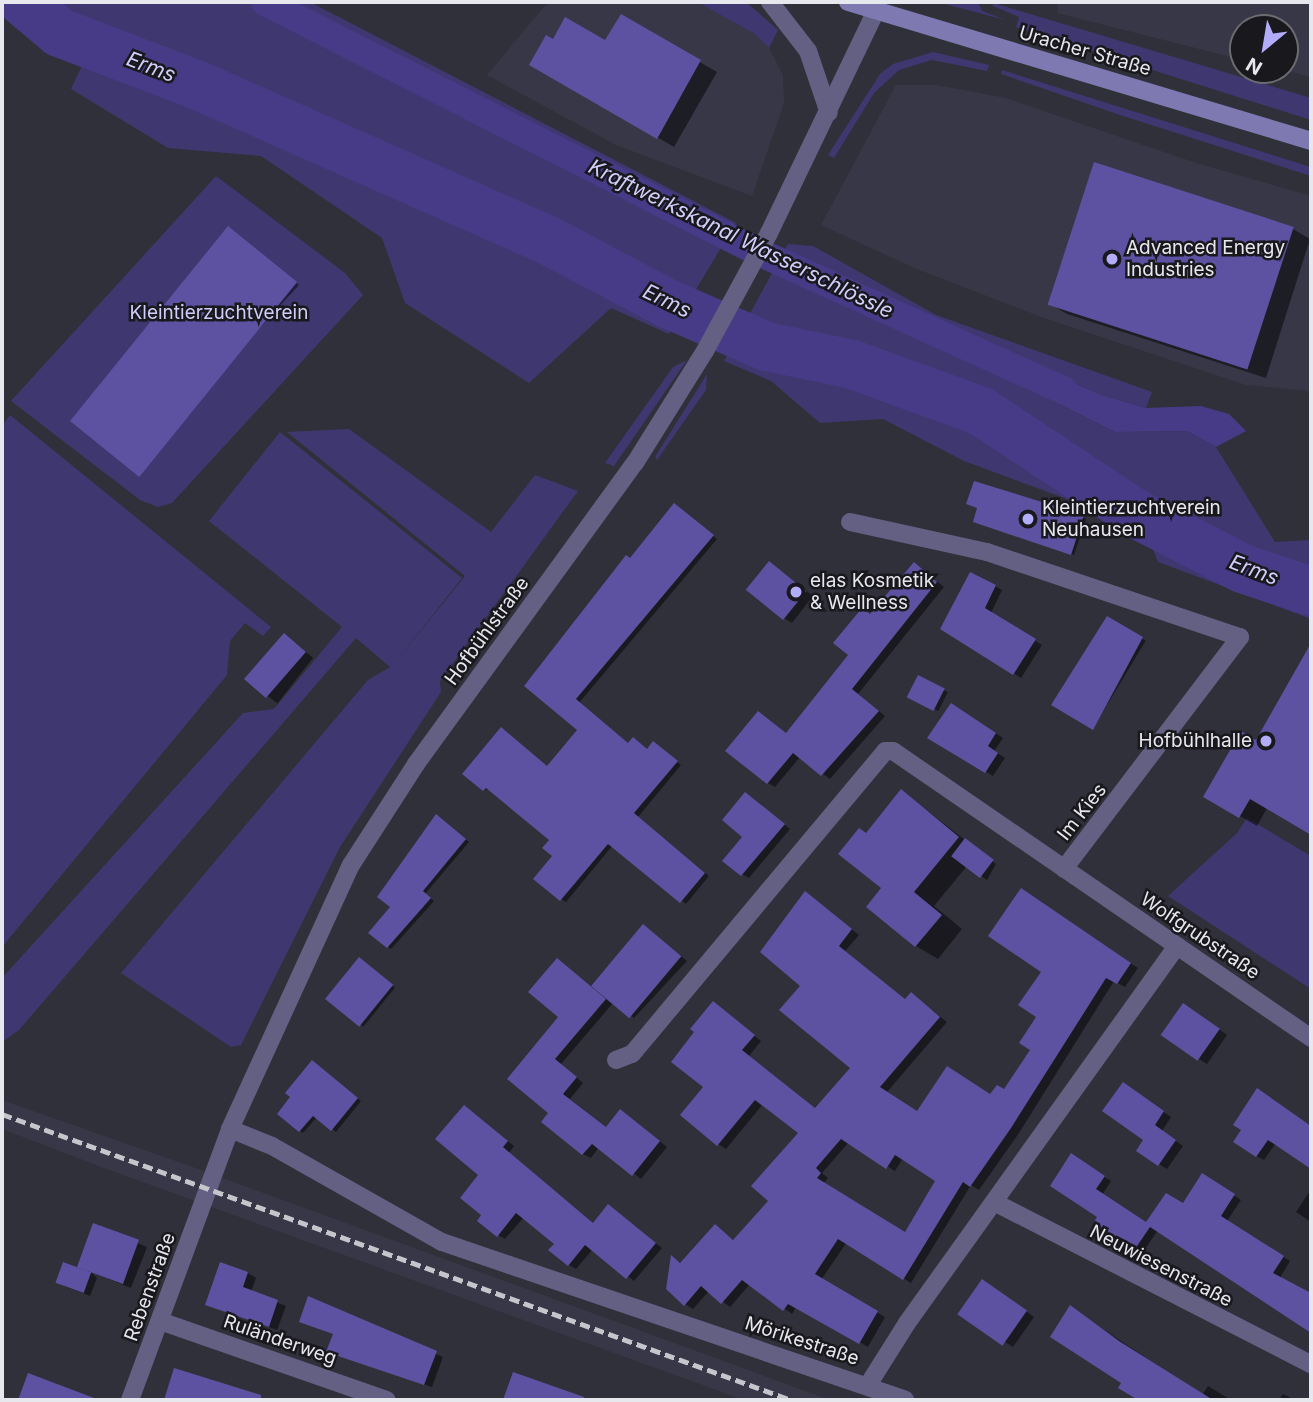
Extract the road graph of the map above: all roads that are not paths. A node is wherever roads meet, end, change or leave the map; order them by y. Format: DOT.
graph roads {
  1 [pos="770,2"];
  2 [pos="848,2"];
  3 [pos="876,11"];
  4 [pos="829,113"];
  5 [pos="1311,141"];
  6 [pos="850,522"];
  7 [pos="1064,869"];
  8 [pos="1177,946"];
  9 [pos="1311,1038"];
  10 [pos="616,1060"];
  11 [pos="230,1129"];
  12 [pos="208,1189"];
  13 [pos="994,1202"];
  14 [pos="159,1321"];
  15 [pos="1311,1364"];
  16 [pos="868,1385"];
  17 [pos="130,1400"];
  18 [pos="387,1400"];
  19 [pos="905,1400"];
  1 -- 4 [label="street"];
  2 -- 3 [label="street, Uracher Straße"];
  3 -- 4 [label="street, Hofbühlstraße"];
  3 -- 5 [label="street, Uracher Straße"];
  4 -- 11 [label="street, Hofbühlstraße"];
  6 -- 7 [label="street, Im Kies"];
  7 -- 8 [label="street, Wolfgrubstraße"];
  7 -- 10 [label="street, Im Kies"];
  8 -- 9 [label="street, Wolfgrubstraße"];
  8 -- 13 [label="street, Mörikestraße"];
  11 -- 12 [label="street, Hofbühlstraße"];
  11 -- 16 [label="street, Mörikestraße"];
  12 -- 14 [label="street, Rebenstraße"];
  13 -- 15 [label="street, Neuwiesenstraße"];
  13 -- 16 [label="street, Mörikestraße"];
  14 -- 17 [label="street, Rebenstraße"];
  14 -- 18 [label="street, Ruländerweg"];
  16 -- 19 [label="street"];
}
